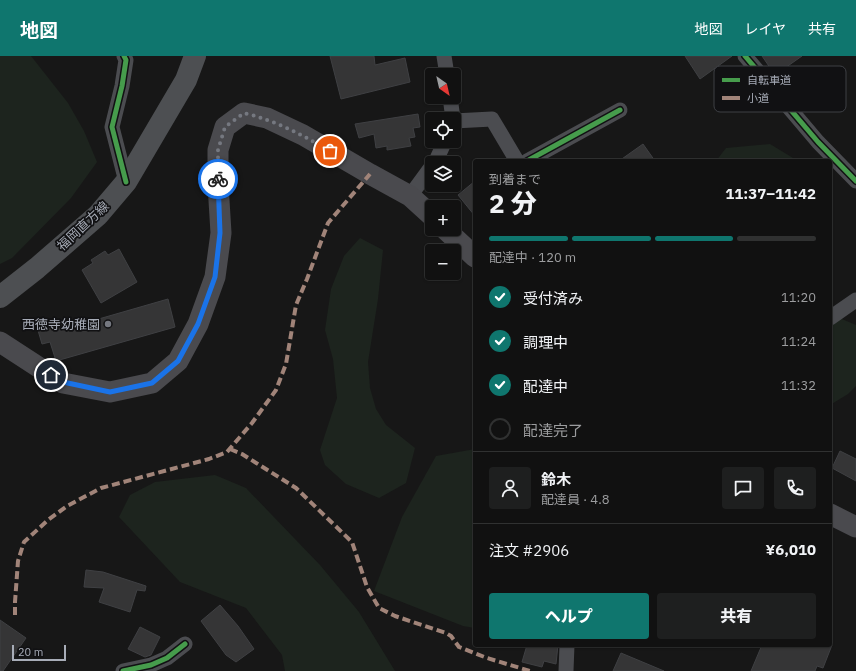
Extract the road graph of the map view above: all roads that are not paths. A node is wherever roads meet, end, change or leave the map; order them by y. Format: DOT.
graph roads {
  1 [pos="124,56"];
  2 [pos="195,56"];
  3 [pos="444,56"];
  4 [pos="745,56"];
  5 [pos="753,66"];
  6 [pos="445,68"];
  7 [pos="620,110"];
  8 [pos="793,112"];
  9 [pos="461,120"];
  10 [pos="516,159"];
  11 [pos="531,159"];
  12 [pos="425,176"];
  13 [pos="856,181"];
  14 [pos="126,182"];
  15 [pos="410,196"];
  16 [pos="425,210"];
  17 [pos="453,236"];
  18 [pos="473,255"];
  19 [pos="0,297"];
  20 [pos="856,300"];
  21 [pos="832,317"];
  22 [pos="0,342"];
  23 [pos="832,515"];
  24 [pos="856,527"];
  25 [pos="185,644"];
  26 [pos="567,647"];
  27 [pos="123,671"];
  28 [pos="566,671"];
  1 -- 14 [label="street"];
  2 -- 14 [label="main road, 福岡直方線"];
  3 -- 6 [label="street"];
  4 -- 5 [label="street"];
  7 -- 11 [label="street"];
  8 -- 13 [label="street"];
  9 -- 10 [label="street"];
  12 -- 15 [label="street"];
  14 -- 19 [label="main road, 福岡直方線"];
  15 -- 16 [label="main road"];
  15 -- 22 [label="main road"];
  17 -- 18 [label="main road"];
  20 -- 21 [label="street"];
  23 -- 24 [label="main road"];
  25 -- 27 [label="street"];
  26 -- 28 [label="street"];
}
